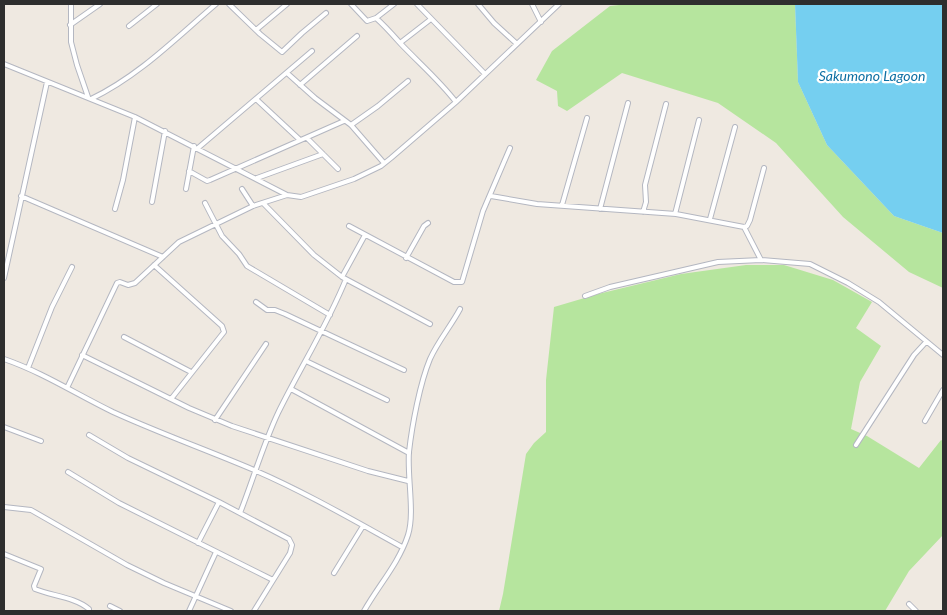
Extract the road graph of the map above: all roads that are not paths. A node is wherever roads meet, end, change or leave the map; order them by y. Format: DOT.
graph roads {
  1 [pos="71,4"];
  2 [pos="100,4"];
  3 [pos="157,4"];
  4 [pos="207,4"];
  5 [pos="216,4"];
  6 [pos="228,4"];
  7 [pos="287,4"];
  8 [pos="351,4"];
  9 [pos="394,4"];
  10 [pos="417,4"];
  11 [pos="478,4"];
  12 [pos="532,4"];
  13 [pos="559,4"];
  14 [pos="211,8"];
  15 [pos="326,13"];
  16 [pos="376,18"];
  17 [pos="431,19"];
  18 [pos="541,22"];
  19 [pos="70,25"];
  20 [pos="129,26"];
  21 [pos="256,30"];
  22 [pos="357,36"];
  23 [pos="400,43"];
  24 [pos="517,44"];
  25 [pos="312,51"];
  26 [pos="4,64"];
  27 [pos="287,72"];
  28 [pos="485,74"];
  29 [pos="408,81"];
  30 [pos="47,82"];
  31 [pos="300,85"];
  32 [pos="89,98"];
  33 [pos="256,99"];
  34 [pos="456,102"];
  35 [pos="628,103"];
  36 [pos="666,104"];
  37 [pos="135,117"];
  38 [pos="587,118"];
  39 [pos="699,120"];
  40 [pos="344,121"];
  41 [pos="350,125"];
  42 [pos="735,128"];
  43 [pos="165,132"];
  44 [pos="306,138"];
  45 [pos="300,140"];
  46 [pos="196,147"];
  47 [pos="510,148"];
  48 [pos="323,154"];
  49 [pos="384,163"];
  50 [pos="236,168"];
  51 [pos="764,168"];
  52 [pos="338,170"];
  53 [pos="189,171"];
  54 [pos="257,178"];
  55 [pos="186,189"];
  56 [pos="242,189"];
  57 [pos="287,194"];
  58 [pos="21,196"];
  59 [pos="491,196"];
  60 [pos="152,202"];
  61 [pos="205,203"];
  62 [pos="262,203"];
  63 [pos="562,205"];
  64 [pos="254,206"];
  65 [pos="115,209"];
  66 [pos="600,209"];
  67 [pos="643,212"];
  68 [pos="675,214"];
  69 [pos="710,219"];
  70 [pos="428,223"];
  71 [pos="216,224"];
  72 [pos="349,226"];
  73 [pos="744,227"];
  74 [pos="365,235"];
  75 [pos="163,257"];
  76 [pos="406,258"];
  77 [pos="761,260"];
  78 [pos="154,266"];
  79 [pos="72,267"];
  80 [pos="4,278"];
  81 [pos="344,278"];
  82 [pos="585,296"];
  83 [pos="256,302"];
  84 [pos="460,309"];
  85 [pos="330,315"];
  86 [pos="430,324"];
  87 [pos="321,332"];
  88 [pos="124,337"];
  89 [pos="926,342"];
  90 [pos="266,344"];
  91 [pos="82,355"];
  92 [pos="943,355"];
  93 [pos="4,358"];
  94 [pos="306,361"];
  95 [pos="28,368"];
  96 [pos="404,370"];
  97 [pos="191,372"];
  98 [pos="67,388"];
  99 [pos="290,389"];
  100 [pos="943,390"];
  101 [pos="171,399"];
  102 [pos="387,400"];
  103 [pos="215,420"];
  104 [pos="925,421"];
  105 [pos="4,428"];
  106 [pos="89,436"];
  107 [pos="267,439"];
  108 [pos="41,441"];
  109 [pos="856,446"];
  110 [pos="409,453"];
  111 [pos="254,470"];
  112 [pos="68,472"];
  113 [pos="408,481"];
  114 [pos="219,502"];
  115 [pos="4,507"];
  116 [pos="240,513"];
  117 [pos="363,526"];
  118 [pos="198,543"];
  119 [pos="402,547"];
  120 [pos="216,552"];
  121 [pos="4,554"];
  122 [pos="334,574"];
  123 [pos="273,580"];
  124 [pos="196,596"];
  125 [pos="909,604"];
  126 [pos="110,606"];
  127 [pos="89,611"];
  128 [pos="120,611"];
  129 [pos="189,611"];
  130 [pos="231,611"];
  131 [pos="254,611"];
  132 [pos="364,611"];
  133 [pos="916,611"];
  1 -- 19 [label="street"];
  2 -- 19 [label="street"];
  3 -- 20 [label="street"];
  4 -- 14 [label="street"];
  5 -- 14 [label="street"];
  6 -- 21 [label="street"];
  7 -- 21 [label="street"];
  8 -- 16 [label="street"];
  9 -- 16 [label="street"];
  10 -- 17 [label="street"];
  11 -- 24 [label="street"];
  12 -- 18 [label="street"];
  13 -- 18 [label="street"];
  14 -- 32 [label="street"];
  15 -- 21 [label="street"];
  16 -- 23 [label="street"];
  17 -- 23 [label="street"];
  17 -- 28 [label="street"];
  18 -- 24 [label="street"];
  19 -- 32 [label="street"];
  22 -- 31 [label="street"];
  23 -- 34 [label="street"];
  24 -- 28 [label="street"];
  25 -- 27 [label="street"];
  26 -- 30 [label="street"];
  27 -- 31 [label="street"];
  27 -- 33 [label="street"];
  28 -- 34 [label="street"];
  29 -- 41 [label="street"];
  30 -- 32 [label="street"];
  30 -- 58 [label="street"];
  31 -- 40 [label="street"];
  32 -- 37 [label="street"];
  33 -- 45 [label="street"];
  33 -- 46 [label="street"];
  34 -- 49 [label="street"];
  35 -- 66 [label="street"];
  36 -- 67 [label="street"];
  37 -- 43 [label="street"];
  37 -- 65 [label="street"];
  38 -- 63 [label="street"];
  39 -- 68 [label="street"];
  40 -- 41 [label="street"];
  40 -- 44 [label="street"];
  41 -- 49 [label="street"];
  42 -- 69 [label="street"];
  43 -- 46 [label="street"];
  43 -- 60 [label="street"];
  44 -- 45 [label="street"];
  44 -- 48 [label="street"];
  45 -- 50 [label="street"];
  46 -- 50 [label="street"];
  46 -- 53 [label="street"];
  47 -- 59 [label="street"];
  48 -- 52 [label="street"];
  48 -- 54 [label="street"];
  49 -- 57 [label="street"];
  50 -- 53 [label="street"];
  50 -- 54 [label="street"];
  51 -- 73 [label="street"];
  53 -- 55 [label="street"];
  54 -- 57 [label="street"];
  56 -- 64 [label="street"];
  57 -- 62 [label="street"];
  58 -- 75 [label="street"];
  58 -- 80 [label="street"];
  59 -- 63 [label="street"];
  59 -- 76 [label="street"];
  61 -- 71 [label="street"];
  62 -- 64 [label="street"];
  62 -- 81 [label="street"];
  63 -- 66 [label="street"];
  64 -- 71 [label="street"];
  66 -- 67 [label="street"];
  67 -- 68 [label="street"];
  68 -- 69 [label="street"];
  69 -- 73 [label="street"];
  70 -- 76 [label="street"];
  71 -- 75 [label="street"];
  71 -- 85 [label="street"];
  72 -- 74 [label="street"];
  73 -- 77 [label="street"];
  74 -- 76 [label="street"];
  74 -- 81 [label="street"];
  75 -- 78 [label="street"];
  77 -- 82 [label="street"];
  77 -- 89 [label="street"];
  78 -- 91 [label="street"];
  78 -- 97 [label="street"];
  79 -- 95 [label="street"];
  81 -- 85 [label="street"];
  81 -- 86 [label="street"];
  83 -- 87 [label="street"];
  84 -- 110 [label="street"];
  85 -- 87 [label="street"];
  87 -- 94 [label="street"];
  87 -- 96 [label="street"];
  88 -- 97 [label="street"];
  89 -- 92 [label="street"];
  89 -- 109 [label="street"];
  90 -- 103 [label="street"];
  91 -- 98 [label="street"];
  91 -- 101 [label="street"];
  93 -- 95 [label="street"];
  94 -- 99 [label="street"];
  94 -- 102 [label="street"];
  95 -- 98 [label="street"];
  97 -- 101 [label="street"];
  98 -- 111 [label="street"];
  99 -- 107 [label="street"];
  99 -- 110 [label="street"];
  100 -- 104 [label="street"];
  101 -- 103 [label="street"];
  103 -- 107 [label="street"];
  105 -- 108 [label="street"];
  106 -- 114 [label="street"];
  107 -- 111 [label="street"];
  107 -- 113 [label="street"];
  110 -- 113 [label="street"];
  111 -- 116 [label="street"];
  111 -- 117 [label="street"];
  112 -- 118 [label="street"];
  113 -- 119 [label="street"];
  114 -- 116 [label="street"];
  114 -- 118 [label="street"];
  115 -- 124 [label="street"];
  116 -- 123 [label="street"];
  117 -- 119 [label="street"];
  117 -- 122 [label="street"];
  118 -- 120 [label="street"];
  119 -- 132 [label="street"];
  120 -- 123 [label="street"];
  120 -- 124 [label="street"];
  121 -- 127 [label="street"];
  123 -- 131 [label="street"];
  124 -- 129 [label="street"];
  124 -- 130 [label="street"];
  125 -- 133 [label="street"];
  126 -- 128 [label="street"];
}
